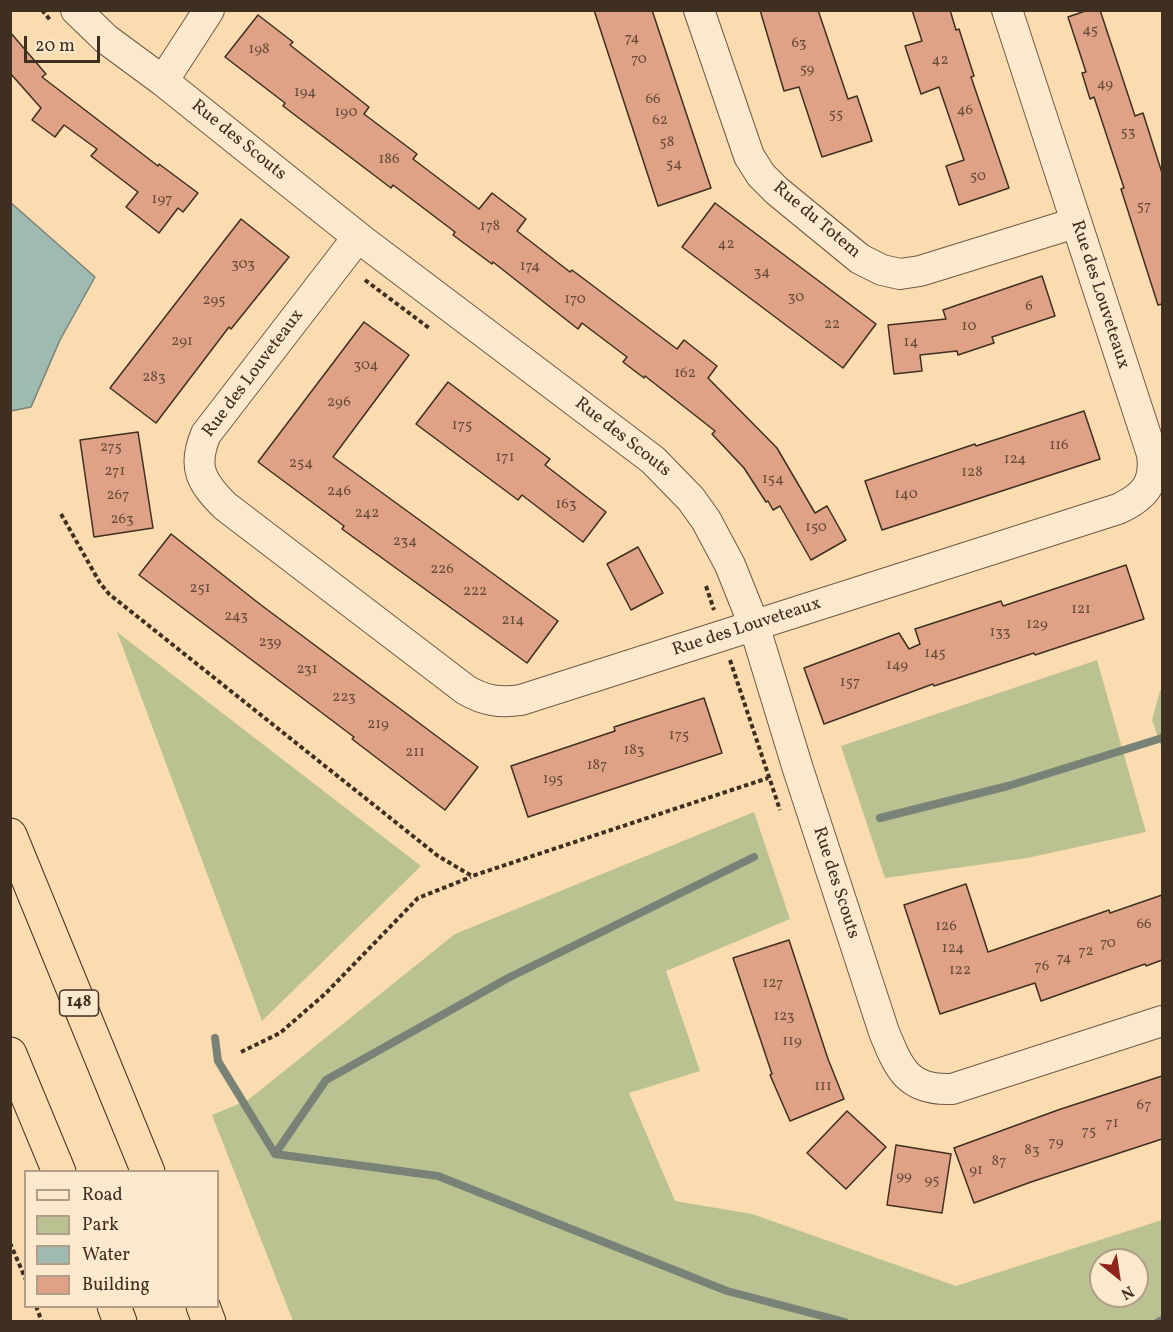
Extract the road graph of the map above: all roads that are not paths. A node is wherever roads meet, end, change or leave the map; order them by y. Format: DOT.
graph roads {
  1 [pos="209,10"];
  2 [pos="699,10"];
  3 [pos="1006,10"];
  4 [pos="63,16"];
  5 [pos="163,81"];
  6 [pos="1075,223"];
  7 [pos="350,248"];
  8 [pos="754,626"];
  9 [pos="10,835"];
  10 [pos="1162,1021"];
  11 [pos="10,1054"];
  12 [pos="58,1170"];
  13 [pos="147,1170"];
  14 [pos="203,1308"];
  15 [pos="209,1322"];
  1 -- 5 [label="street"];
  2 -- 6 [label="street, Rue du Totem"];
  3 -- 6 [label="street, Rue des Louveteaux"];
  4 -- 5 [label="street, Rue des Scouts"];
  5 -- 7 [label="street, Rue des Scouts"];
  6 -- 8 [label="street, Rue des Louveteaux"];
  7 -- 8 [label="street, Rue des Scouts"];
  7 -- 8 [label="street, Rue des Louveteaux"];
  8 -- 10 [label="street, Rue des Scouts"];
  9 -- 13 [label="highway, 148"];
  11 -- 12 [label="highway"];
  14 -- 15 [label="highway"];
}
